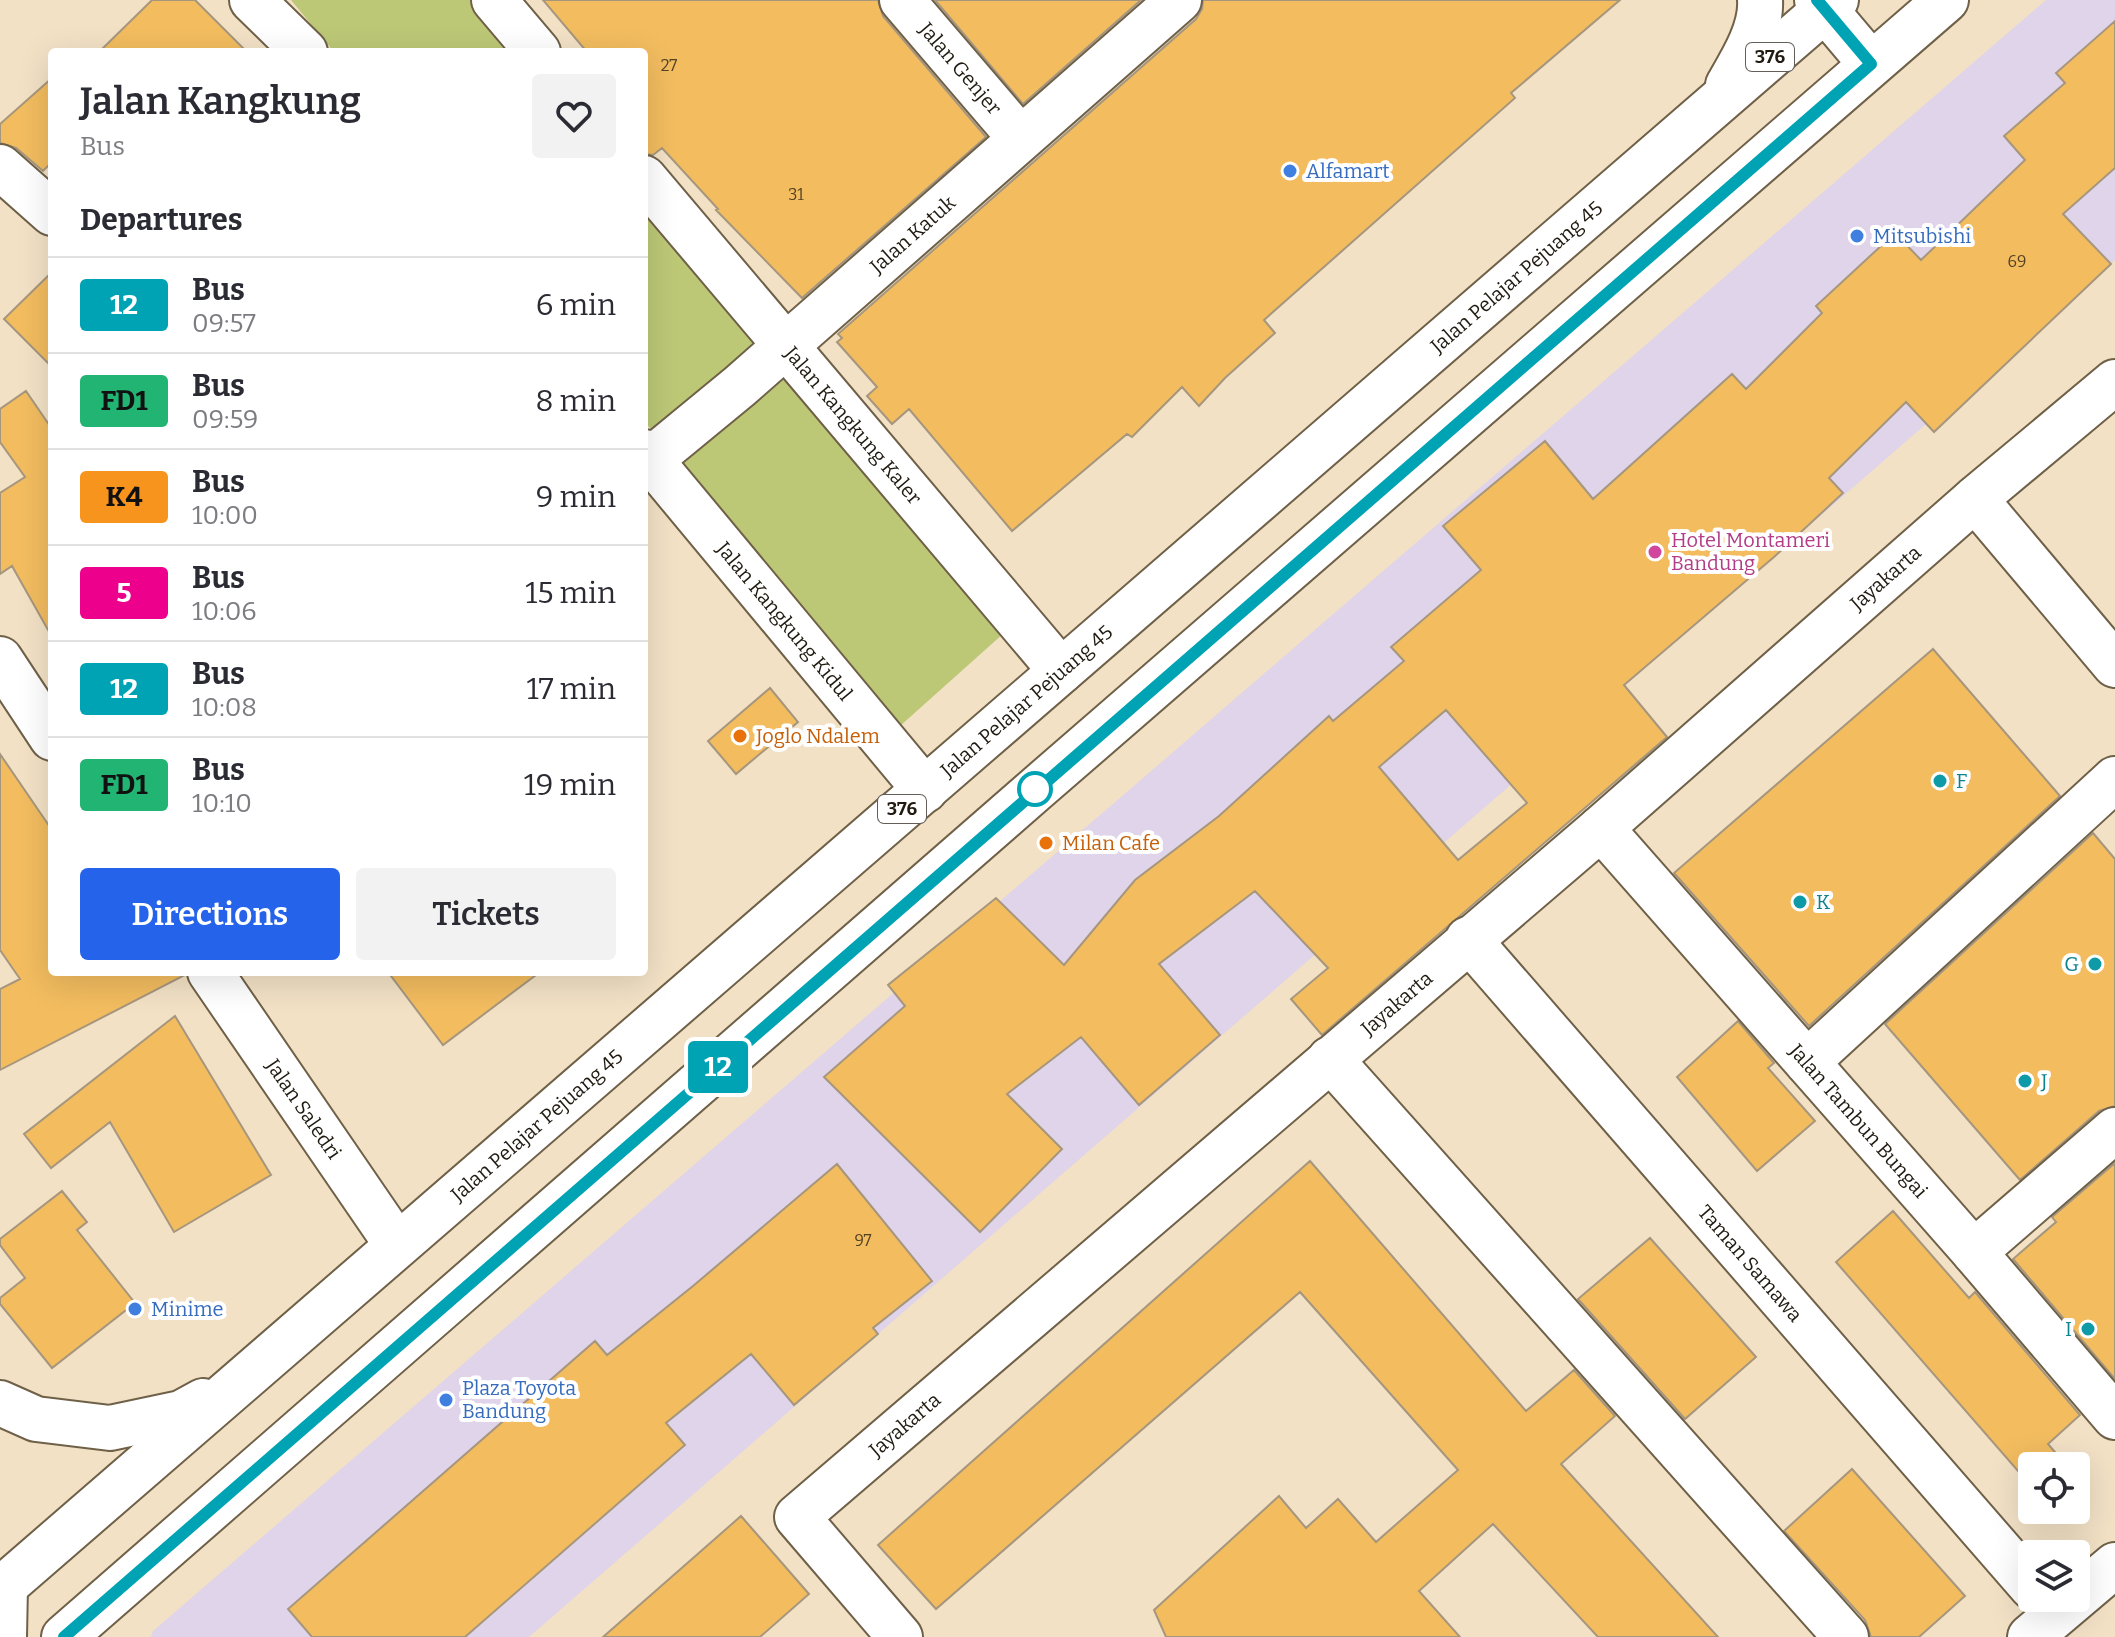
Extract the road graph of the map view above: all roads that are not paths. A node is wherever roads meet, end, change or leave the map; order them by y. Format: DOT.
graph roads {
  1 [pos="252,0"];
  2 [pos="494,0"];
  3 [pos="902,0"];
  4 [pos="1179,0"];
  5 [pos="1760,0"];
  6 [pos="1946,0"];
  7 [pos="1826,3"];
  8 [pos="301,48"];
  9 [pos="535,48"];
  10 [pos="1871,64"];
  11 [pos="1716,104"];
  12 [pos="1020,138"];
  13 [pos="0,167"];
  14 [pos="648,183"];
  15 [pos="48,209"];
  16 [pos="784,345"];
  17 [pos="2115,382"];
  18 [pos="648,457"];
  19 [pos="648,461"];
  20 [pos="1975,499"];
  21 [pos="0,659"];
  22 [pos="2115,665"];
  23 [pos="1061,671"];
  24 [pos="48,732"];
  25 [pos="2115,779"];
  26 [pos="925,790"];
  27 [pos="1601,828"];
  28 [pos="1468,939"];
  29 [pos="213,976"];
  30 [pos="1330,1059"];
  31 [pos="1807,1062"];
  32 [pos="2115,1130"];
  33 [pos="397,1245"];
  34 [pos="1974,1252"];
  35 [pos="244,1378"];
  36 [pos="0,1403"];
  37 [pos="2115,1417"];
  38 [pos="2115,1565"];
  39 [pos="2,1577"];
  40 [pos="2090,1580"];
  41 [pos="2018,1583"];
  42 [pos="4,1637"];
  43 [pos="64,1637"];
  44 [pos="900,1637"];
  45 [pos="1846,1637"];
  1 -- 8 [label="street"];
  2 -- 9 [label="street"];
  3 -- 12 [label="street, Jalan Genjer"];
  4 -- 12 [label="street, Jalan Katuk"];
  5 -- 11 [label="street"];
  6 -- 10 [label="street"];
  7 -- 10 [label="street"];
  7 -- 11 [label="street, Jalan Pelajar Pejuang 45 / 376"];
  10 -- 43 [label="street"];
  11 -- 23 [label="street, Jalan Pelajar Pejuang 45 / 376"];
  12 -- 16 [label="street, Jalan Katuk"];
  13 -- 15 [label="street"];
  14 -- 16 [label="street, Jalan Kangkung Kaler"];
  16 -- 18 [label="street, Jalan Katuk"];
  16 -- 23 [label="street, Jalan Kangkung Kaler"];
  17 -- 20 [label="street, Jayakarta"];
  19 -- 26 [label="street, Jalan Kangkung Kidul"];
  20 -- 22 [label="street"];
  20 -- 27 [label="street, Jayakarta"];
  21 -- 24 [label="street"];
  23 -- 26 [label="street, Jalan Pelajar Pejuang 45 / 376"];
  25 -- 31 [label="street"];
  26 -- 33 [label="street, Jalan Pelajar Pejuang 45 / 376"];
  27 -- 28 [label="street, Jayakarta"];
  27 -- 31 [label="street, Jalan Tambun Bungai"];
  28 -- 30 [label="street, Jayakarta"];
  28 -- 41 [label="street, Taman Samawa"];
  29 -- 33 [label="street, Jalan Saledri"];
  30 -- 44 [label="street, Jayakarta"];
  30 -- 45 [label="street"];
  31 -- 34 [label="street, Jalan Tambun Bungai"];
  32 -- 34 [label="street"];
  33 -- 35 [label="street, Jalan Pelajar Pejuang 45 / 376"];
  34 -- 37 [label="street, Jalan Tambun Bungai"];
  35 -- 36 [label="street"];
  35 -- 39 [label="street, Jalan Pelajar Pejuang 45 / 376"];
  38 -- 40 [label="street"];
  39 -- 42 [label="street"];
}
